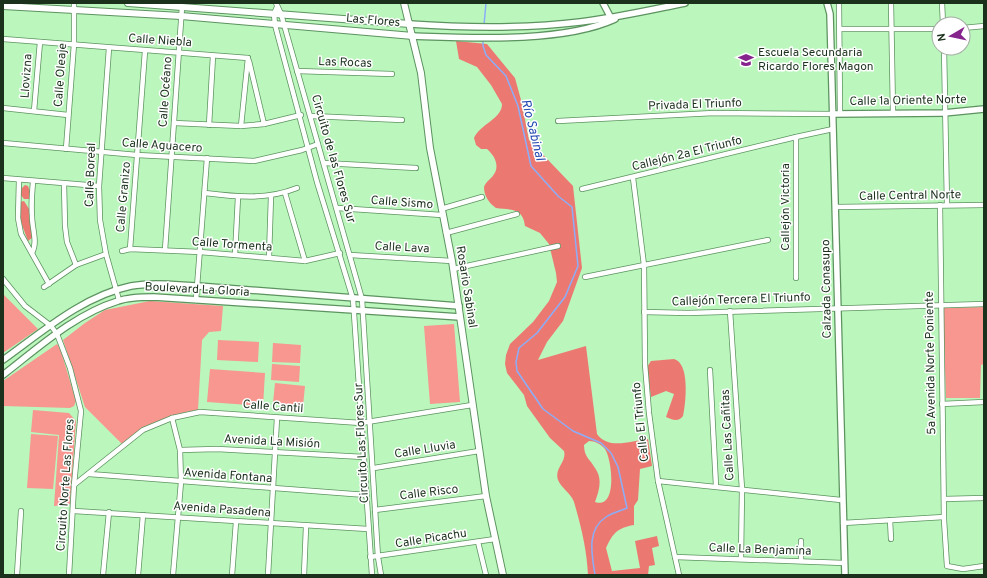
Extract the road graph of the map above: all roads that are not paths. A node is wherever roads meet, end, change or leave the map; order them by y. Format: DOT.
graph roads {
  1 [pos="74,3"];
  2 [pos="128,3"];
  3 [pos="142,3"];
  4 [pos="404,3"];
  5 [pos="603,3"];
  6 [pos="685,3"];
  7 [pos="827,3"];
  8 [pos="839,3"];
  9 [pos="891,3"];
  10 [pos="942,3"];
  11 [pos="276,5"];
  12 [pos="3,6"];
  13 [pos="182,7"];
  14 [pos="74,11"];
  15 [pos="274,14"];
  16 [pos="281,14"];
  17 [pos="181,16"];
  18 [pos="943,16"];
  19 [pos="611,18"];
  20 [pos="410,24"];
  21 [pos="556,24"];
  22 [pos="275,25"];
  23 [pos="283,25"];
  24 [pos="984,26"];
  25 [pos="971,27"];
  26 [pos="840,29"];
  27 [pos="891,29"];
  28 [pos="931,29"];
  29 [pos="557,33"];
  30 [pos="414,36"];
  31 [pos="3,39"];
  32 [pos="40,42"];
  33 [pos="74,44"];
  34 [pos="109,48"];
  35 [pos="145,51"];
  36 [pos="178,52"];
  37 [pos="213,56"];
  38 [pos="944,56"];
  39 [pos="248,58"];
  40 [pos="297,71"];
  41 [pos="392,74"];
  42 [pos="3,108"];
  43 [pos="984,109"];
  44 [pos="34,111"];
  45 [pos="840,113"];
  46 [pos="893,113"];
  47 [pos="944,113"];
  48 [pos="833,114"];
  49 [pos="68,115"];
  50 [pos="301,115"];
  51 [pos="311,116"];
  52 [pos="402,120"];
  53 [pos="558,121"];
  54 [pos="174,123"];
  55 [pos="264,124"];
  56 [pos="209,125"];
  57 [pos="241,126"];
  58 [pos="833,130"];
  59 [pos="796,137"];
  60 [pos="3,143"];
  61 [pos="318,144"];
  62 [pos="308,148"];
  63 [pos="66,149"];
  64 [pos="102,151"];
  65 [pos="138,155"];
  66 [pos="171,156"];
  67 [pos="207,158"];
  68 [pos="324,163"];
  69 [pos="416,168"];
  70 [pos="3,178"];
  71 [pos="633,178"];
  72 [pos="19,180"];
  73 [pos="33,182"];
  74 [pos="64,184"];
  75 [pos="99,186"];
  76 [pos="297,188"];
  77 [pos="582,189"];
  78 [pos="205,193"];
  79 [pos="285,193"];
  80 [pos="271,196"];
  81 [pos="238,197"];
  82 [pos="482,197"];
  83 [pos="940,205"];
  84 [pos="947,205"];
  85 [pos="984,205"];
  86 [pos="836,207"];
  87 [pos="337,208"];
  88 [pos="442,212"];
  89 [pos="517,214"];
  90 [pos="446,233"];
  91 [pos="768,240"];
  92 [pos="558,246"];
  93 [pos="130,249"];
  94 [pos="165,250"];
  95 [pos="122,251"];
  96 [pos="200,252"];
  97 [pos="32,253"];
  98 [pos="340,253"];
  99 [pos="106,254"];
  100 [pos="235,255"];
  101 [pos="350,255"];
  102 [pos="269,258"];
  103 [pos="305,261"];
  104 [pos="452,261"];
  105 [pos="76,265"];
  106 [pos="644,265"];
  107 [pos="453,269"];
  108 [pos="585,277"];
  109 [pos="796,278"];
  110 [pos="3,280"];
  111 [pos="49,284"];
  112 [pos="198,286"];
  113 [pos="44,287"];
  114 [pos="116,290"];
  115 [pos="353,299"];
  116 [pos="362,299"];
  117 [pos="119,300"];
  118 [pos="196,300"];
  119 [pos="984,304"];
  120 [pos="940,305"];
  121 [pos="458,306"];
  122 [pos="838,307"];
  123 [pos="354,310"];
  124 [pos="364,310"];
  125 [pos="730,311"];
  126 [pos="644,312"];
  127 [pos="460,317"];
  128 [pos="51,326"];
  129 [pos="57,334"];
  130 [pos="3,360"];
  131 [pos="710,370"];
  132 [pos="3,375"];
  133 [pos="984,402"];
  134 [pos="942,404"];
  135 [pos="472,405"];
  136 [pos="172,418"];
  137 [pos="277,418"];
  138 [pos="370,421"];
  139 [pos="361,423"];
  140 [pos="180,450"];
  141 [pos="479,451"];
  142 [pos="276,453"];
  143 [pos="364,457"];
  144 [pos="374,468"];
  145 [pos="89,474"];
  146 [pos="658,481"];
  147 [pos="181,482"];
  148 [pos="74,485"];
  149 [pos="716,486"];
  150 [pos="742,489"];
  151 [pos="274,490"];
  152 [pos="366,495"];
  153 [pos="486,496"];
  154 [pos="984,498"];
  155 [pos="944,499"];
  156 [pos="842,500"];
  157 [pos="376,510"];
  158 [pos="22,511"];
  159 [pos="74,511"];
  160 [pos="109,512"];
  161 [pos="143,515"];
  162 [pos="178,517"];
  163 [pos="944,518"];
  164 [pos="890,520"];
  165 [pos="236,522"];
  166 [pos="272,523"];
  167 [pos="842,523"];
  168 [pos="306,527"];
  169 [pos="368,530"];
  170 [pos="495,539"];
  171 [pos="891,539"];
  172 [pos="801,541"];
  173 [pos="478,542"];
  174 [pos="370,557"];
  175 [pos="378,557"];
  176 [pos="675,557"];
  177 [pos="741,558"];
  178 [pos="801,561"];
  179 [pos="844,563"];
  180 [pos="984,566"];
  181 [pos="17,575"];
  182 [pos="69,575"];
  183 [pos="104,575"];
  184 [pos="138,575"];
  185 [pos="173,575"];
  186 [pos="232,575"];
  187 [pos="268,575"];
  188 [pos="304,575"];
  189 [pos="372,575"];
  190 [pos="381,575"];
  191 [pos="486,575"];
  192 [pos="503,575"];
  193 [pos="678,575"];
  194 [pos="845,575"];
  1 -- 14 [label="street, Calle Oleaje"];
  2 -- 3 [label="main road"];
  3 -- 13 [label="main road"];
  4 -- 20 [label="main road, Rosario Sabinal"];
  5 -- 19 [label="street"];
  6 -- 19 [label="street"];
  7 -- 48 [label="street, Calzada Conasupo"];
  8 -- 26 [label="street"];
  9 -- 27 [label="street"];
  10 -- 18 [label="street"];
  11 -- 15 [label="street"];
  11 -- 16 [label="street, Circuito de las Flores Sur"];
  12 -- 14 [label="main road, Las Flores"];
  13 -- 15 [label="main road"];
  13 -- 17 [label="street, Calle Océano"];
  14 -- 17 [label="main road, Las Flores"];
  14 -- 33 [label="street, Calle Oleaje"];
  15 -- 16 [label="main road"];
  15 -- 22 [label="street"];
  16 -- 20 [label="main road"];
  16 -- 23 [label="street, Circuito de las Flores Sur"];
  17 -- 22 [label="main road, Las Flores"];
  17 -- 36 [label="street, Calle Océano"];
  19 -- 21 [label="street"];
  19 -- 29 [label="street, Las Flores"];
  20 -- 21 [label="street"];
  20 -- 30 [label="main road, Rosario Sabinal"];
  21 -- 29 [label="street"];
  22 -- 23 [label="main road, Las Flores"];
  22 -- 50 [label="street"];
  23 -- 30 [label="main road, Las Flores"];
  23 -- 40 [label="street, Circuito de las Flores Sur"];
  24 -- 25 [label="street"];
  26 -- 27 [label="street"];
  26 -- 45 [label="street"];
  27 -- 28 [label="street"];
  27 -- 46 [label="street"];
  29 -- 30 [label="street, Las Flores"];
  30 -- 88 [label="main road, Rosario Sabinal"];
  31 -- 32 [label="street, Calle Niebla"];
  32 -- 33 [label="street, Calle Niebla"];
  32 -- 44 [label="street, Llovizna"];
  33 -- 34 [label="street, Calle Niebla"];
  33 -- 49 [label="street, Calle Oleaje"];
  34 -- 35 [label="street, Calle Niebla"];
  34 -- 64 [label="street, Calle Boreal"];
  35 -- 36 [label="street, Calle Niebla"];
  35 -- 65 [label="street, Calle Granizo"];
  36 -- 37 [label="street, Calle Niebla"];
  36 -- 54 [label="street, Calle Océano"];
  37 -- 39 [label="street, Calle Niebla"];
  37 -- 56 [label="street"];
  38 -- 47 [label="street"];
  39 -- 55 [label="street"];
  39 -- 57 [label="street"];
  40 -- 41 [label="street, Las Rocas"];
  40 -- 51 [label="street, Circuito de las Flores Sur"];
  42 -- 44 [label="street"];
  43 -- 47 [label="street, Calle 1a Oriente Norte"];
  44 -- 49 [label="street"];
  45 -- 46 [label="street, Calle 1a Oriente Norte"];
  45 -- 48 [label="street, Calle 1a Oriente Norte"];
  46 -- 47 [label="street, Calle 1a Oriente Norte"];
  47 -- 84 [label="street"];
  48 -- 53 [label="street, Privada El Triunfo"];
  48 -- 58 [label="street, Calzada Conasupo"];
  49 -- 63 [label="street, Calle Oleaje"];
  50 -- 55 [label="street"];
  50 -- 62 [label="street"];
  51 -- 52 [label="street"];
  51 -- 61 [label="street, Circuito de las Flores Sur"];
  54 -- 56 [label="street"];
  54 -- 66 [label="street, Calle Océano"];
  55 -- 57 [label="street"];
  56 -- 57 [label="street"];
  58 -- 59 [label="street, Callejón 2a El Triunfo"];
  58 -- 86 [label="street, Calzada Conasupo"];
  59 -- 71 [label="street, Callejón 2a El Triunfo"];
  59 -- 109 [label="street, Callejón Victoria"];
  60 -- 63 [label="street, Calle Aguacero"];
  61 -- 62 [label="street, Calle Aguacero"];
  61 -- 68 [label="street, Circuito de las Flores Sur"];
  62 -- 67 [label="street, Calle Aguacero"];
  62 -- 98 [label="street"];
  63 -- 64 [label="street, Calle Aguacero"];
  64 -- 65 [label="street, Calle Aguacero"];
  64 -- 75 [label="street, Calle Boreal"];
  65 -- 66 [label="street, Calle Aguacero"];
  65 -- 93 [label="street, Calle Granizo"];
  66 -- 67 [label="street, Calle Aguacero"];
  66 -- 94 [label="street, Calle Océano"];
  67 -- 78 [label="street"];
  68 -- 69 [label="street"];
  68 -- 87 [label="street, Circuito de las Flores Sur"];
  70 -- 72 [label="street"];
  71 -- 77 [label="street, Callejón 2a El Triunfo"];
  71 -- 106 [label="street, Calle El Triunfo"];
  72 -- 73 [label="street"];
  72 -- 97 [label="street"];
  73 -- 74 [label="street"];
  73 -- 97 [label="street"];
  74 -- 75 [label="street"];
  74 -- 105 [label="street"];
  75 -- 99 [label="street, Calle Boreal"];
  76 -- 79 [label="street"];
  78 -- 81 [label="street"];
  78 -- 96 [label="street"];
  79 -- 80 [label="street"];
  79 -- 103 [label="street"];
  80 -- 81 [label="street"];
  80 -- 102 [label="street"];
  81 -- 100 [label="street"];
  82 -- 88 [label="street"];
  83 -- 84 [label="street, Calle Central Norte"];
  83 -- 86 [label="street, Calle Central Norte"];
  83 -- 120 [label="street, 5a Avenida Norte Poniente"];
  84 -- 85 [label="street, Calle Central Norte"];
  86 -- 122 [label="street, Calzada Conasupo"];
  87 -- 88 [label="street, Calle Sismo"];
  87 -- 101 [label="street, Circuito de las Flores Sur"];
  88 -- 90 [label="main road, Rosario Sabinal"];
  89 -- 90 [label="street"];
  90 -- 104 [label="main road, Rosario Sabinal"];
  91 -- 106 [label="street"];
  92 -- 107 [label="street"];
  93 -- 94 [label="street, Calle Tormenta"];
  93 -- 95 [label="street, Calle Tormenta"];
  94 -- 96 [label="street, Calle Tormenta"];
  96 -- 100 [label="street, Calle Tormenta"];
  96 -- 112 [label="street"];
  97 -- 111 [label="street"];
  98 -- 103 [label="street, Calle Tormenta"];
  98 -- 115 [label="street"];
  99 -- 105 [label="street"];
  99 -- 114 [label="street, Calle Boreal"];
  100 -- 102 [label="street, Calle Tormenta"];
  101 -- 104 [label="street, Calle Lava"];
  101 -- 116 [label="street, Circuito de las Flores Sur"];
  102 -- 103 [label="street, Calle Tormenta"];
  104 -- 107 [label="main road, Rosario Sabinal"];
  105 -- 111 [label="street"];
  106 -- 108 [label="street"];
  106 -- 126 [label="street, Calle El Triunfo"];
  107 -- 121 [label="main road, Rosario Sabinal"];
  110 -- 128 [label="street, Circuito Norte Las Flores"];
  111 -- 113 [label="street"];
  112 -- 114 [label="street, Boulevard La Gloria"];
  112 -- 115 [label="street, Boulevard La Gloria"];
  112 -- 118 [label="street"];
  114 -- 117 [label="street, Calle Boreal"];
  114 -- 128 [label="street, Boulevard La Gloria"];
  115 -- 116 [label="street, Boulevard La Gloria"];
  115 -- 123 [label="street"];
  116 -- 121 [label="street, Boulevard La Gloria"];
  116 -- 124 [label="street, Circuito de las Flores Sur"];
  117 -- 118 [label="street, Boulevard La Gloria"];
  117 -- 129 [label="street, Boulevard La Gloria"];
  118 -- 123 [label="street, Boulevard La Gloria"];
  119 -- 120 [label="street, Callejón Tercera El Triunfo"];
  120 -- 122 [label="street, Callejón Tercera El Triunfo"];
  120 -- 134 [label="street, 5a Avenida Norte Poniente"];
  121 -- 127 [label="main road, Rosario Sabinal"];
  122 -- 125 [label="street, Callejón Tercera El Triunfo"];
  122 -- 156 [label="street, Calzada Conasupo"];
  123 -- 124 [label="street, Boulevard La Gloria"];
  123 -- 139 [label="street"];
  124 -- 127 [label="street, Boulevard La Gloria"];
  124 -- 138 [label="street, Circuito Las Flores Sur"];
  125 -- 126 [label="street, Callejón Tercera El Triunfo"];
  125 -- 150 [label="street, Calle Las Cañitas"];
  126 -- 146 [label="street, Calle El Triunfo"];
  127 -- 135 [label="main road, Rosario Sabinal"];
  128 -- 129 [label="street, Circuito Norte Las Flores"];
  128 -- 130 [label="street, Boulevard La Gloria"];
  129 -- 132 [label="street, Boulevard La Gloria"];
  129 -- 148 [label="street, Circuito Norte Las Flores"];
  131 -- 149 [label="street"];
  133 -- 134 [label="street"];
  134 -- 155 [label="street, 5a Avenida Norte Poniente"];
  135 -- 138 [label="street, Calle Cantil"];
  135 -- 141 [label="main road, Rosario Sabinal"];
  136 -- 137 [label="street, Calle Cantil"];
  136 -- 140 [label="street"];
  136 -- 145 [label="street, Calle Cantil"];
  137 -- 139 [label="street, Calle Cantil"];
  137 -- 142 [label="street"];
  138 -- 139 [label="street, Calle Cantil"];
  138 -- 144 [label="street, Circuito Las Flores Sur"];
  139 -- 143 [label="street"];
  140 -- 142 [label="street, Avenida La Misión"];
  140 -- 147 [label="street"];
  141 -- 144 [label="street, Calle Lluvia"];
  141 -- 153 [label="main road, Rosario Sabinal"];
  142 -- 143 [label="street, Avenida La Misión"];
  142 -- 151 [label="street"];
  143 -- 152 [label="street"];
  144 -- 157 [label="street, Circuito Las Flores Sur"];
  145 -- 147 [label="street, Avenida Fontana"];
  145 -- 148 [label="street, Calle Cantil"];
  146 -- 149 [label="street"];
  146 -- 176 [label="street, Calle El Triunfo"];
  147 -- 151 [label="street, Avenida Fontana"];
  147 -- 162 [label="street"];
  148 -- 159 [label="street, Circuito Norte Las Flores"];
  149 -- 150 [label="street"];
  150 -- 156 [label="street"];
  150 -- 177 [label="street, Calle Las Cañitas"];
  151 -- 152 [label="street, Avenida Fontana"];
  151 -- 166 [label="street"];
  152 -- 169 [label="street"];
  153 -- 157 [label="street, Calle Risco"];
  153 -- 170 [label="main road, Rosario Sabinal"];
  154 -- 155 [label="street"];
  155 -- 163 [label="street, 5a Avenida Norte Poniente"];
  156 -- 167 [label="street, Calzada Conasupo"];
  157 -- 175 [label="street, Circuito Las Flores Sur"];
  158 -- 181 [label="street"];
  159 -- 160 [label="street, Avenida Pasadena"];
  159 -- 182 [label="street, Circuito Norte Las Flores"];
  160 -- 161 [label="street, Avenida Pasadena"];
  160 -- 183 [label="street"];
  161 -- 162 [label="street, Avenida Pasadena"];
  161 -- 184 [label="street"];
  162 -- 165 [label="street, Avenida Pasadena"];
  162 -- 185 [label="street"];
  163 -- 164 [label="street"];
  163 -- 180 [label="street, 5a Avenida Norte Poniente"];
  164 -- 167 [label="street"];
  164 -- 171 [label="street"];
  165 -- 166 [label="street, Avenida Pasadena"];
  165 -- 186 [label="street"];
  166 -- 168 [label="street, Avenida Pasadena"];
  166 -- 187 [label="street"];
  167 -- 179 [label="street, Calzada Conasupo"];
  168 -- 169 [label="street, Avenida Pasadena"];
  168 -- 188 [label="street"];
  169 -- 174 [label="street"];
  170 -- 173 [label="street, Calle Picachu"];
  170 -- 192 [label="main road, Rosario Sabinal"];
  172 -- 178 [label="street"];
  173 -- 175 [label="street, Calle Picachu"];
  173 -- 191 [label="street"];
  174 -- 175 [label="street, Calle Picachu"];
  174 -- 189 [label="street"];
  175 -- 190 [label="street, Circuito Las Flores Sur"];
  176 -- 177 [label="street, Calle La Benjamina"];
  176 -- 193 [label="street, Calle El Triunfo"];
  177 -- 178 [label="street, Calle La Benjamina"];
  178 -- 179 [label="street, Calle La Benjamina"];
  179 -- 194 [label="street, Calzada Conasupo"];
}
